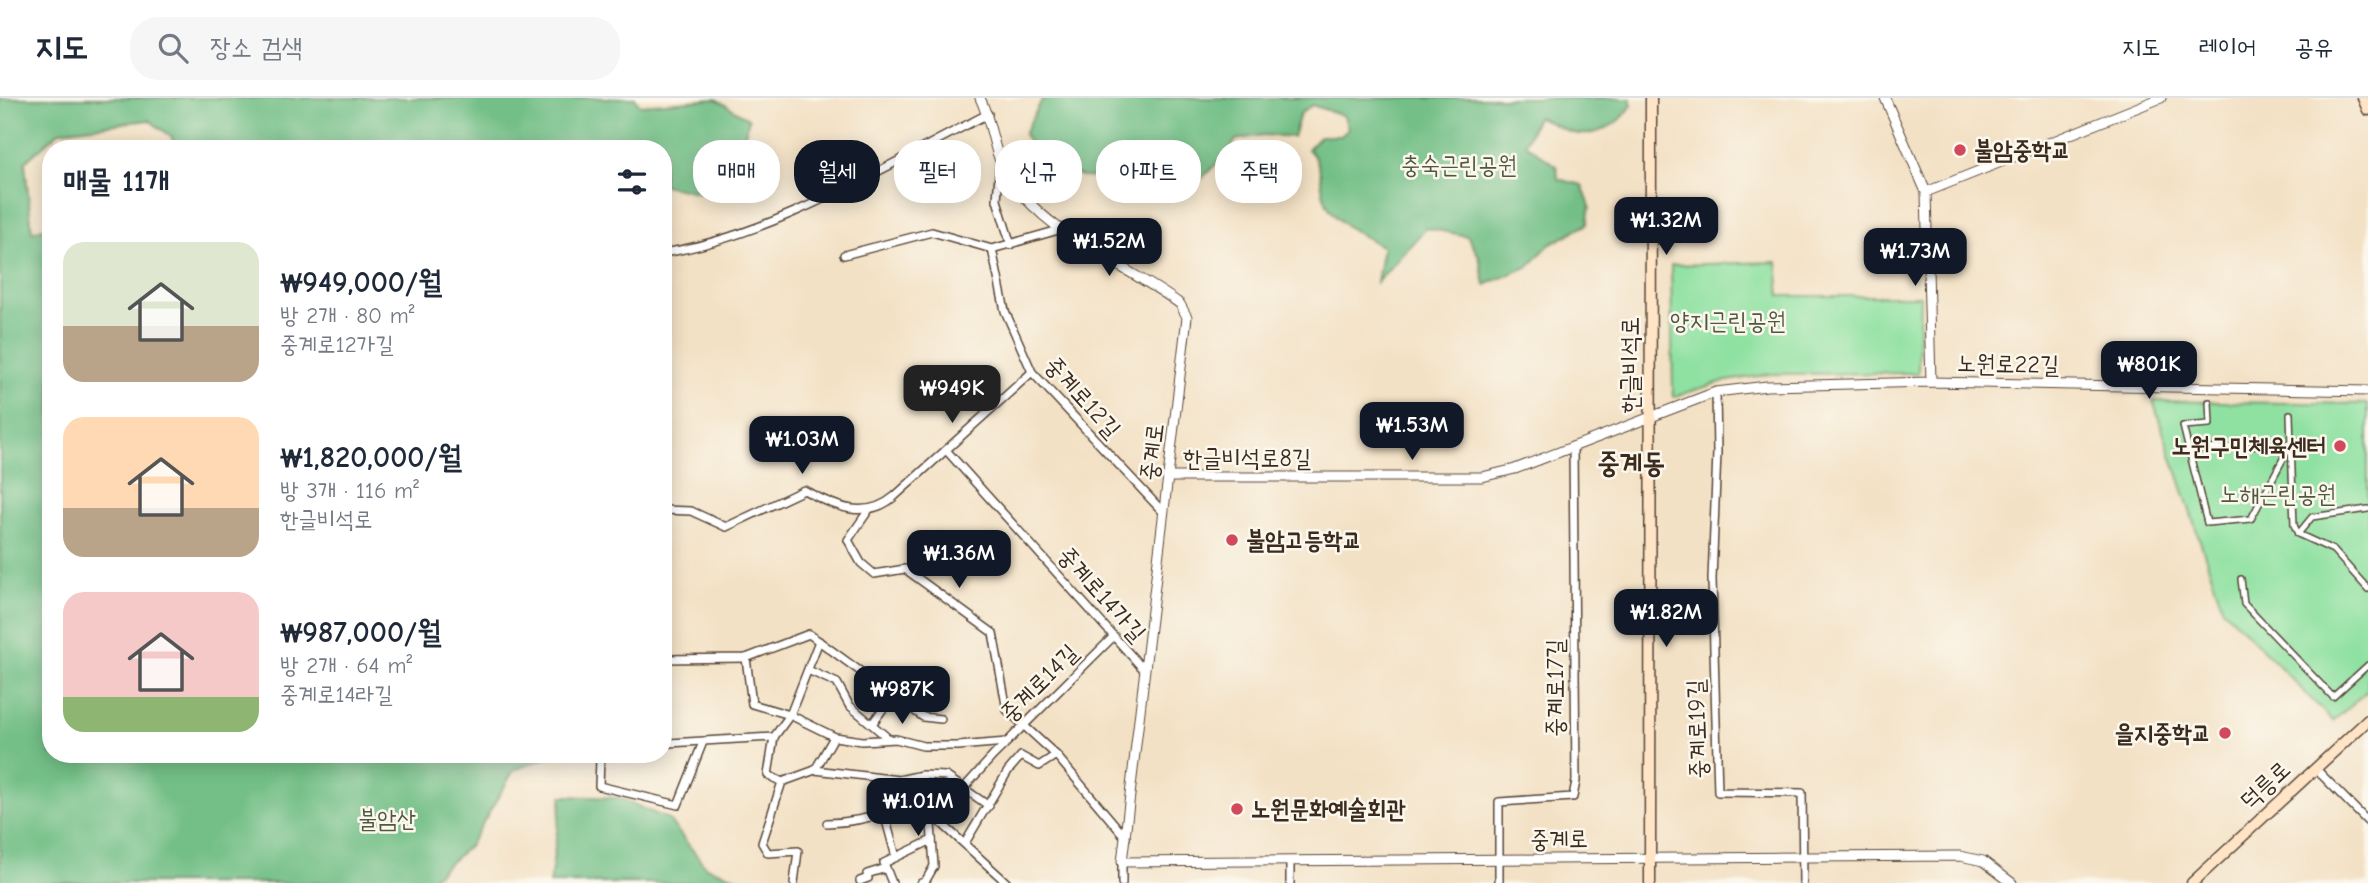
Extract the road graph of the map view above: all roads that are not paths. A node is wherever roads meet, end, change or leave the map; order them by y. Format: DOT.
graph roads {
  1 [pos="980,98"];
  2 [pos="1651,98"];
  3 [pos="1885,98"];
  4 [pos="2161,98"];
  5 [pos="2363,98"];
  6 [pos="2368,110"];
  7 [pos="988,114"];
  8 [pos="995,141"];
  9 [pos="1926,192"];
  10 [pos="998,203"];
  11 [pos="1036,203"];
  12 [pos="1062,229"];
  13 [pos="1011,245"];
  14 [pos="992,249"];
  15 [pos="672,252"];
  16 [pos="844,255"];
  17 [pos="1032,372"];
  18 [pos="1931,382"];
  19 [pos="2368,391"];
  20 [pos="1716,392"];
  21 [pos="2209,402"];
  22 [pos="2290,414"];
  23 [pos="1651,415"];
  24 [pos="2291,443"];
  25 [pos="1573,446"];
  26 [pos="946,450"];
  27 [pos="2189,450"];
  28 [pos="1167,477"];
  29 [pos="2368,509"];
  30 [pos="672,510"];
  31 [pos="868,511"];
  32 [pos="1164,513"];
  33 [pos="2298,534"];
  34 [pos="2241,579"];
  35 [pos="2368,589"];
  36 [pos="1114,636"];
  37 [pos="819,641"];
  38 [pos="746,658"];
  39 [pos="672,659"];
  40 [pos="2368,665"];
  41 [pos="810,671"];
  42 [pos="1146,671"];
  43 [pos="893,695"];
  44 [pos="790,715"];
  45 [pos="941,719"];
  46 [pos="2368,720"];
  47 [pos="872,724"];
  48 [pos="1026,724"];
  49 [pos="774,737"];
  50 [pos="834,737"];
  51 [pos="890,740"];
  52 [pos="703,742"];
  53 [pos="672,743"];
  54 [pos="1007,743"];
  55 [pos="1056,755"];
  56 [pos="600,763"];
  57 [pos="2315,768"];
  58 [pos="815,771"];
  59 [pos="782,782"];
  60 [pos="964,789"];
  61 [pos="921,800"];
  62 [pos="989,806"];
  63 [pos="884,813"];
  64 [pos="934,821"];
  65 [pos="2368,822"];
  66 [pos="827,823"];
  67 [pos="1126,838"];
  68 [pos="932,839"];
  69 [pos="965,843"];
  70 [pos="1649,857"];
  71 [pos="1803,857"];
  72 [pos="896,858"];
  73 [pos="1501,859"];
  74 [pos="1290,861"];
  75 [pos="1122,862"];
  76 [pos="886,868"];
  77 [pos="860,881"];
  78 [pos="794,883"];
  79 [pos="892,883"];
  80 [pos="921,883"];
  81 [pos="1007,883"];
  82 [pos="1122,883"];
  83 [pos="1290,883"];
  84 [pos="1500,883"];
  85 [pos="1650,883"];
  86 [pos="1803,883"];
  87 [pos="2012,883"];
  88 [pos="2192,883"];
  1 -- 7 [label="street, 중계로"];
  2 -- 23 [label="main road, 한글비석로"];
  3 -- 9 [label="street"];
  4 -- 9 [label="street"];
  5 -- 6 [label="main road"];
  7 -- 8 [label="street, 중계로"];
  7 -- 15 [label="street"];
  9 -- 18 [label="street"];
  10 -- 13 [label="street, 중계로"];
  11 -- 12 [label="street, 중계로"];
  12 -- 13 [label="street"];
  12 -- 28 [label="street, 중계로"];
  13 -- 14 [label="street"];
  14 -- 16 [label="street"];
  14 -- 17 [label="street, 중계로12길"];
  17 -- 26 [label="street"];
  17 -- 32 [label="street, 중계로12길"];
  18 -- 19 [label="street, 노원로22길"];
  18 -- 20 [label="street, 노원로22길"];
  20 -- 23 [label="street, 노원로22길"];
  20 -- 71 [label="street, 중계로19길"];
  21 -- 27 [label="street"];
  22 -- 24 [label="street"];
  23 -- 25 [label="street, 한글비석로8길"];
  23 -- 70 [label="main road, 한글비석로"];
  24 -- 27 [label="street"];
  24 -- 27 [label="street"];
  24 -- 33 [label="street"];
  25 -- 28 [label="street, 한글비석로8길"];
  25 -- 73 [label="street, 중계로17길"];
  26 -- 31 [label="street"];
  26 -- 36 [label="street, 중계로14가길"];
  28 -- 32 [label="street, 중계로"];
  29 -- 33 [label="street"];
  30 -- 31 [label="street"];
  31 -- 48 [label="street"];
  32 -- 42 [label="street, 중계로"];
  33 -- 35 [label="street"];
  34 -- 40 [label="street"];
  36 -- 42 [label="street, 중계로14가길"];
  36 -- 48 [label="street, 중계로14길"];
  37 -- 38 [label="street"];
  37 -- 41 [label="street"];
  37 -- 43 [label="street"];
  38 -- 39 [label="street"];
  38 -- 44 [label="street"];
  41 -- 44 [label="street"];
  41 -- 47 [label="street"];
  42 -- 67 [label="street, 중계로"];
  43 -- 45 [label="street"];
  43 -- 47 [label="street"];
  44 -- 49 [label="street"];
  44 -- 50 [label="street"];
  46 -- 57 [label="main road, 덕릉로"];
  47 -- 51 [label="street"];
  48 -- 54 [label="street, 중계로14길"];
  48 -- 55 [label="street"];
  49 -- 52 [label="street"];
  49 -- 59 [label="street"];
  50 -- 51 [label="street"];
  50 -- 58 [label="street"];
  51 -- 54 [label="street"];
  52 -- 53 [label="street"];
  52 -- 56 [label="street"];
  54 -- 60 [label="street, 중계로14길"];
  55 -- 62 [label="street"];
  55 -- 67 [label="street"];
  57 -- 65 [label="street"];
  57 -- 88 [label="main road, 덕릉로"];
  58 -- 59 [label="street"];
  58 -- 60 [label="street"];
  59 -- 78 [label="street"];
  60 -- 61 [label="street"];
  60 -- 62 [label="street"];
  60 -- 64 [label="street, 중계로14길"];
  61 -- 63 [label="street"];
  61 -- 64 [label="street"];
  62 -- 69 [label="street"];
  63 -- 66 [label="street"];
  63 -- 72 [label="street"];
  64 -- 68 [label="street"];
  64 -- 69 [label="street"];
  67 -- 75 [label="street, 중계로"];
  68 -- 72 [label="street"];
  68 -- 80 [label="street"];
  69 -- 81 [label="street"];
  70 -- 71 [label="street, 중계로"];
  70 -- 73 [label="street, 중계로"];
  70 -- 85 [label="main road, 한글비석로"];
  71 -- 86 [label="street"];
  71 -- 87 [label="street, 중계로"];
  72 -- 76 [label="street"];
  73 -- 74 [label="street, 중계로"];
  73 -- 84 [label="street"];
  74 -- 75 [label="street, 중계로"];
  74 -- 83 [label="street"];
  75 -- 82 [label="street"];
  76 -- 77 [label="street"];
  76 -- 79 [label="street"];
}
